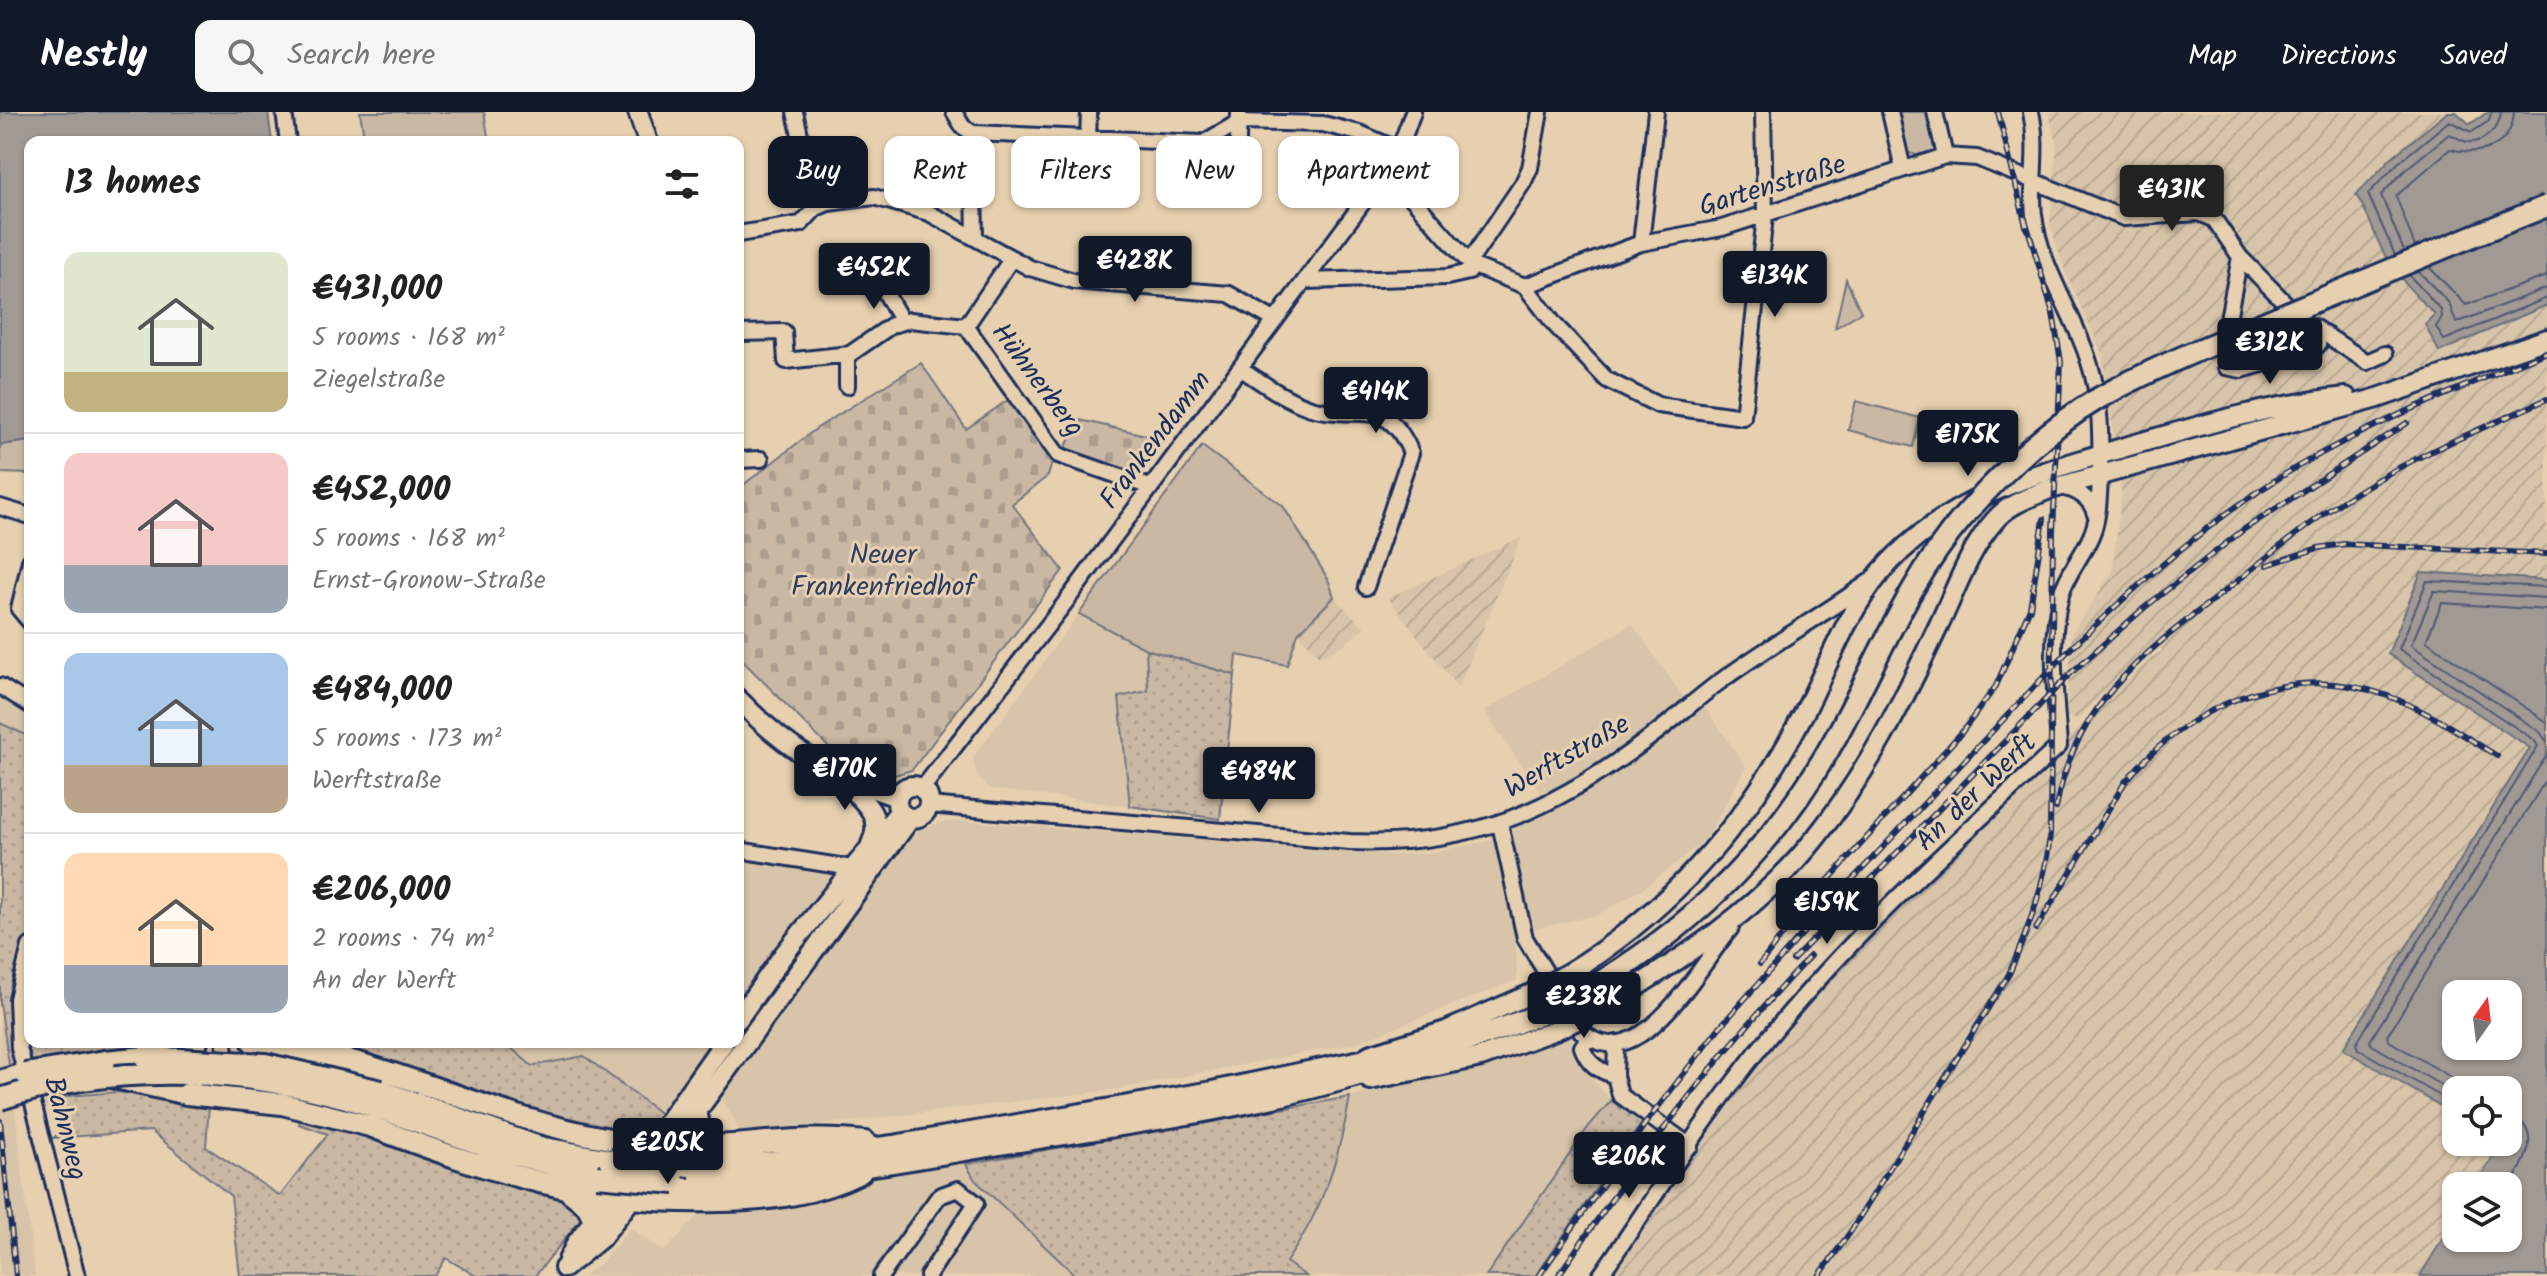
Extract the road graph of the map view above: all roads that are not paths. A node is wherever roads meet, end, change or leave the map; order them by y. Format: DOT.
graph roads {
  1 [pos="284,112"];
  2 [pos="638,112"];
  3 [pos="795,112"];
  4 [pos="954,112"];
  5 [pos="1089,112"];
  6 [pos="1413,112"];
  7 [pos="1540,112"];
  8 [pos="1656,112"];
  9 [pos="1763,112"];
  10 [pos="1890,112"];
  11 [pos="1935,112"];
  12 [pos="2031,112"];
  13 [pos="1239,117"];
  14 [pos="973,133"];
  15 [pos="287,136"];
  16 [pos="646,136"];
  17 [pos="800,136"];
  18 [pos="1030,136"];
  19 [pos="1088,136"];
  20 [pos="1366,136"];
  21 [pos="1404,136"];
  22 [pos="1140,141"];
  23 [pos="1945,156"];
  24 [pos="1903,169"];
  25 [pos="2035,180"];
  26 [pos="868,197"];
  27 [pos="2547,206"];
  28 [pos="816,208"];
  29 [pos="1359,208"];
  30 [pos="1421,208"];
  31 [pos="1765,216"];
  32 [pos="744,233"];
  33 [pos="975,236"];
  34 [pos="1641,243"];
  35 [pos="2240,257"];
  36 [pos="1012,258"];
  37 [pos="1471,265"];
  38 [pos="879,281"];
  39 [pos="1305,281"];
  40 [pos="1525,286"];
  41 [pos="1274,320"];
  42 [pos="902,322"];
  43 [pos="2307,322"];
  44 [pos="966,326"];
  45 [pos="744,333"];
  46 [pos="2547,339"];
  47 [pos="2385,354"];
  48 [pos="847,355"];
  49 [pos="1240,368"];
  50 [pos="2428,381"];
  51 [pos="847,386"];
  52 [pos="2099,455"];
  53 [pos="761,459"];
  54 [pos="744,460"];
  55 [pos="2100,475"];
  56 [pos="1150,487"];
  57 [pos="2060,487"];
  58 [pos="0,507"];
  59 [pos="24,514"];
  60 [pos="2095,525"];
  61 [pos="1880,574"];
  62 [pos="24,587"];
  63 [pos="1366,587"];
  64 [pos="24,615"];
  65 [pos="0,686"];
  66 [pos="24,701"];
  67 [pos="744,704"];
  68 [pos="837,776"];
  69 [pos="925,797"];
  70 [pos="902,809"];
  71 [pos="1500,824"];
  72 [pos="869,847"];
  73 [pos="744,851"];
  74 [pos="852,868"];
  75 [pos="1744,913"];
  76 [pos="24,970"];
  77 [pos="744,1011"];
  78 [pos="1551,1021"];
  79 [pos="1475,1038"];
  80 [pos="1588,1038"];
  81 [pos="1616,1043"];
  82 [pos="744,1044"];
  83 [pos="168,1048"];
  84 [pos="225,1048"];
  85 [pos="293,1048"];
  86 [pos="720,1048"];
  87 [pos="741,1048"];
  88 [pos="145,1057"];
  89 [pos="1347,1062"];
  90 [pos="1615,1076"];
  91 [pos="0,1081"];
  92 [pos="1308,1088"];
  93 [pos="0,1099"];
  94 [pos="222,1105"];
  95 [pos="375,1108"];
  96 [pos="696,1112"];
  97 [pos="715,1145"];
  98 [pos="662,1146"];
  99 [pos="893,1146"];
  100 [pos="1690,1146"];
  101 [pos="876,1164"];
  102 [pos="604,1168"];
  103 [pos="569,1191"];
  104 [pos="622,1198"];
  105 [pos="594,1220"];
  106 [pos="561,1272"];
  107 [pos="77,1276"];
  108 [pos="881,1276"];
  109 [pos="928,1276"];
  110 [pos="1600,1276"];
  1 -- 15 [label="street"];
  2 -- 16 [label="main road"];
  3 -- 17 [label="street"];
  4 -- 14 [label="street"];
  5 -- 19 [label="street"];
  6 -- 21 [label="street, Frankendamm"];
  7 -- 37 [label="street"];
  8 -- 34 [label="street"];
  9 -- 31 [label="street"];
  10 -- 24 [label="street"];
  11 -- 23 [label="street"];
  12 -- 25 [label="street, An der Werft"];
  13 -- 20 [label="street"];
  13 -- 22 [label="street"];
  14 -- 18 [label="street"];
  14 -- 33 [label="street"];
  23 -- 24 [label="street, Gartenstraße"];
  23 -- 25 [label="street, Gartenstraße"];
  24 -- 31 [label="street, Gartenstraße"];
  25 -- 35 [label="street, Gartenstraße"];
  25 -- 52 [label="street, An der Werft"];
  26 -- 33 [label="street"];
  27 -- 78 [label="highway, bridge"];
  28 -- 32 [label="street"];
  29 -- 39 [label="street, Frankendamm"];
  30 -- 37 [label="street"];
  31 -- 34 [label="street, Gartenstraße"];
  31 -- 40 [label="street"];
  33 -- 36 [label="street"];
  34 -- 40 [label="street, Gartenstraße"];
  35 -- 43 [label="street"];
  35 -- 43 [label="street"];
  36 -- 41 [label="street"];
  36 -- 44 [label="street, Hühnerberg"];
  37 -- 39 [label="street"];
  37 -- 40 [label="street"];
  38 -- 42 [label="street"];
  39 -- 41 [label="street, Frankendamm"];
  41 -- 49 [label="street, Frankendamm"];
  42 -- 44 [label="street"];
  42 -- 48 [label="street"];
  43 -- 47 [label="street"];
  44 -- 56 [label="street, Hühnerberg"];
  45 -- 48 [label="street"];
  46 -- 50 [label="main road"];
  48 -- 51 [label="street"];
  49 -- 56 [label="street, Frankendamm"];
  49 -- 63 [label="street"];
  50 -- 52 [label="main road, Werftstraße"];
  50 -- 55 [label="main road"];
  52 -- 55 [label="street, An der Werft"];
  52 -- 61 [label="main road, Werftstraße"];
  53 -- 54 [label="street"];
  55 -- 57 [label="main road"];
  55 -- 60 [label="street, An der Werft"];
  56 -- 69 [label="street, Frankendamm"];
  57 -- 60 [label="street"];
  57 -- 75 [label="main road"];
  58 -- 59 [label="street"];
  60 -- 100 [label="street, An der Werft"];
  61 -- 71 [label="street, Werftstraße"];
  61 -- 89 [label="main road, bridge"];
  62 -- 64 [label="street"];
  65 -- 66 [label="street"];
  67 -- 68 [label="main road"];
  68 -- 70 [label="main road"];
  68 -- 72 [label="main road"];
  69 -- 70 [label="main road"];
  69 -- 70 [label="main road"];
  69 -- 71 [label="street, Werftstraße"];
  70 -- 72 [label="main road"];
  70 -- 82 [label="main road"];
  71 -- 80 [label="street"];
  72 -- 74 [label="main road"];
  73 -- 74 [label="street"];
  74 -- 77 [label="main road"];
  75 -- 78 [label="main road, bridge"];
  75 -- 81 [label="street"];
  76 -- 107 [label="street, Bahnweg"];
  78 -- 79 [label="highway"];
  78 -- 92 [label="main road"];
  79 -- 89 [label="highway"];
  79 -- 92 [label="highway"];
  80 -- 81 [label="street"];
  80 -- 90 [label="street"];
  81 -- 90 [label="street"];
  83 -- 88 [label="highway"];
  84 -- 94 [label="street"];
  85 -- 98 [label="highway"];
  86 -- 98 [label="main road"];
  87 -- 96 [label="main road"];
  88 -- 91 [label="highway, bridge"];
  88 -- 95 [label="highway, bridge"];
  89 -- 99 [label="highway"];
  90 -- 100 [label="street"];
  92 -- 101 [label="highway"];
  93 -- 95 [label="highway, bridge"];
  95 -- 102 [label="highway"];
  95 -- 103 [label="highway"];
  96 -- 97 [label="highway"];
  96 -- 98 [label="main road"];
  97 -- 98 [label="highway"];
  97 -- 99 [label="highway"];
  98 -- 104 [label="main road"];
  99 -- 102 [label="highway, bridge"];
  100 -- 110 [label="street, An der Werft"];
  101 -- 102 [label="highway, bridge"];
  101 -- 104 [label="highway"];
  103 -- 104 [label="highway"];
  103 -- 105 [label="highway"];
  104 -- 105 [label="main road"];
  104 -- 106 [label="main road"];
  105 -- 106 [label="main road"];
  108 -- 109 [label="street"];
}
